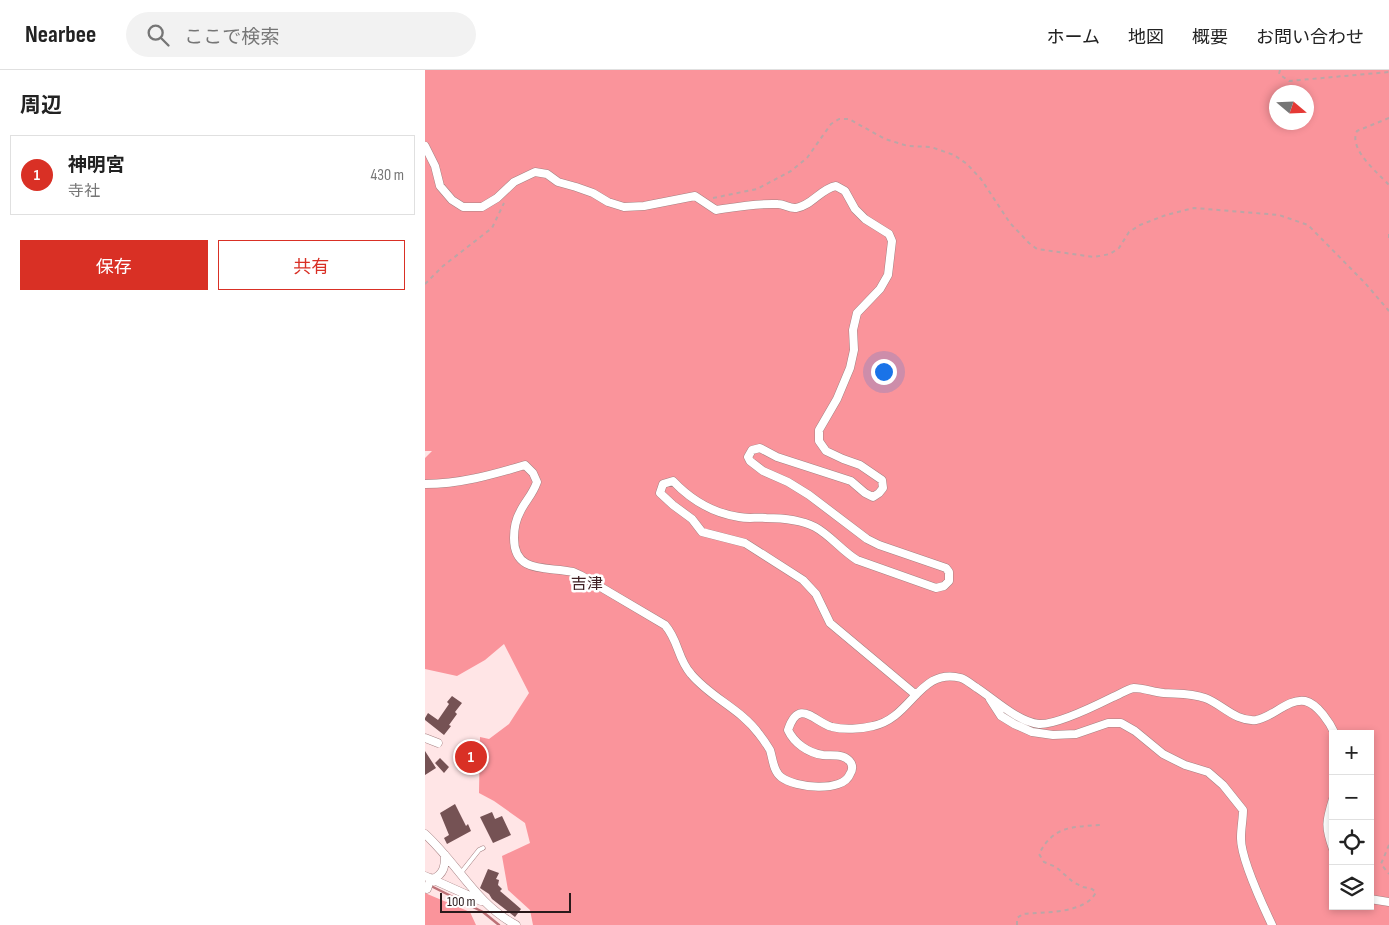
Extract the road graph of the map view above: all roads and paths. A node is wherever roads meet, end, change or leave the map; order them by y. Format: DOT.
graph roads {
  1 [pos="1280,70"];
  2 [pos="1389,72"];
  3 [pos="1389,118"];
  4 [pos="425,146"];
  5 [pos="1389,185"];
  6 [pos="508,189"];
  7 [pos="707,202"];
  8 [pos="1389,234"];
  9 [pos="1389,240"];
  10 [pos="425,284"];
  11 [pos="1389,311"];
  12 [pos="425,484"];
  13 [pos="917,695"];
  14 [pos="987,695"];
  15 [pos="1333,730"];
  16 [pos="425,738"];
  17 [pos="438,742"];
  18 [pos="1329,811"];
  19 [pos="1100,825"];
  20 [pos="425,834"];
  21 [pos="1329,836"];
  22 [pos="1389,845"];
  23 [pos="483,848"];
  24 [pos="445,855"];
  25 [pos="460,874"];
  26 [pos="1389,874"];
  27 [pos="430,878"];
  28 [pos="427,889"];
  29 [pos="1374,900"];
  30 [pos="1389,902"];
  31 [pos="485,903"];
  32 [pos="516,925"];
  33 [pos="1017,925"];
  34 [pos="1271,925"];
  1 -- 2 [label="path"];
  3 -- 5 [label="path"];
  4 -- 6 [label="street"];
  6 -- 7 [label="street"];
  6 -- 10 [label="path"];
  7 -- 11 [label="path"];
  7 -- 13 [label="street"];
  8 -- 9 [label="path"];
  12 -- 13 [label="street"];
  13 -- 14 [label="street"];
  14 -- 15 [label="street"];
  14 -- 34 [label="street"];
  16 -- 17 [label="street"];
  18 -- 21 [label="street"];
  19 -- 33 [label="path"];
  20 -- 24 [label="street"];
  22 -- 26 [label="path"];
  23 -- 25 [label="lane"];
  24 -- 25 [label="street"];
  24 -- 27 [label="street"];
  25 -- 31 [label="street"];
  27 -- 28 [label="street"];
  27 -- 31 [label="street"];
  29 -- 30 [label="street"];
  31 -- 32 [label="street"];
}
